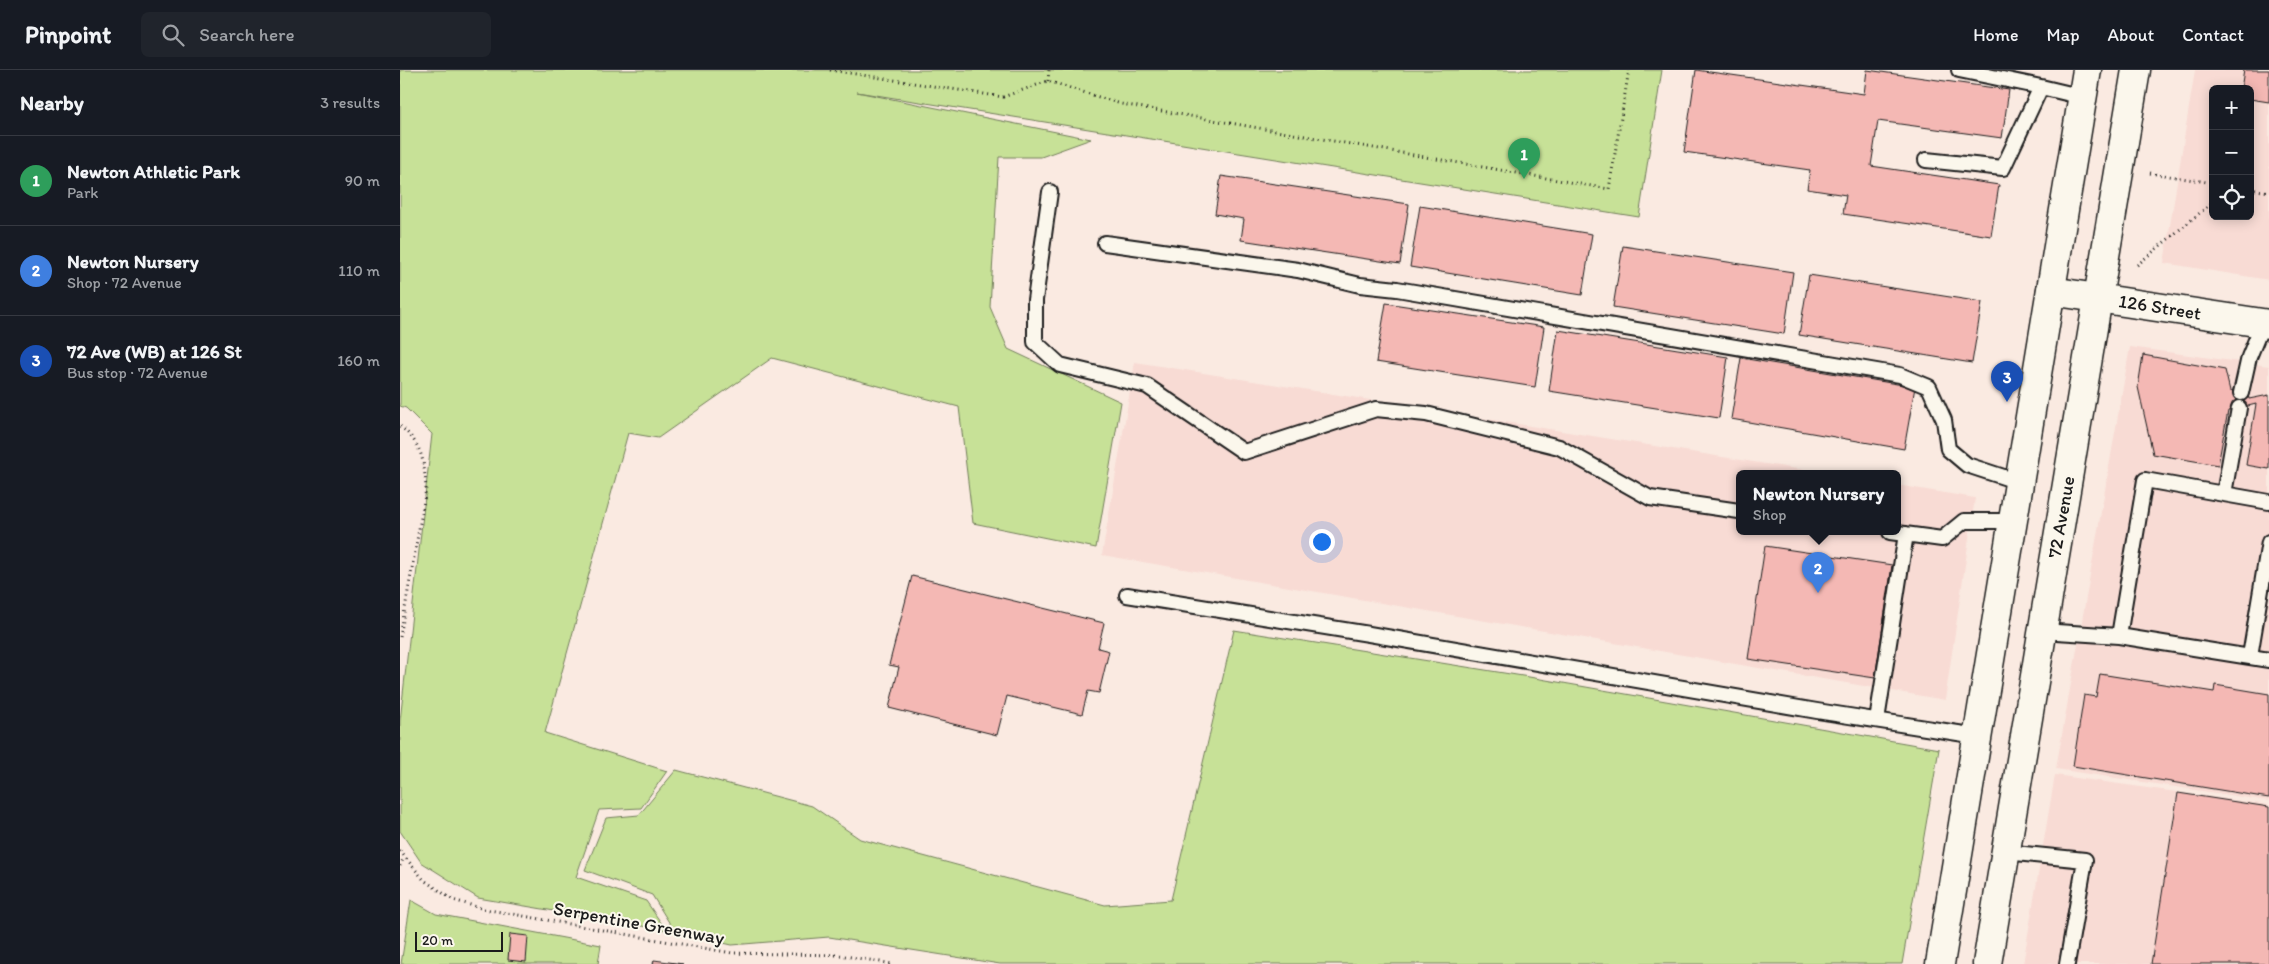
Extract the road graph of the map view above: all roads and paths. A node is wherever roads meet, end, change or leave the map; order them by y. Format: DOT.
graph roads {
  1 [pos="830,70"];
  2 [pos="1049,70"];
  3 [pos="1628,70"];
  4 [pos="1959,70"];
  5 [pos="2087,70"];
  6 [pos="2136,70"];
  7 [pos="1048,81"];
  8 [pos="2041,87"];
  9 [pos="2083,97"];
  10 [pos="1926,160"];
  11 [pos="2150,173"];
  12 [pos="2209,182"];
  13 [pos="2254,190"];
  14 [pos="1050,192"];
  15 [pos="2269,192"];
  16 [pos="2209,205"];
  17 [pos="1105,243"];
  18 [pos="2137,265"];
  19 [pos="2051,291"];
  20 [pos="2098,297"];
  21 [pos="2266,324"];
  22 [pos="2241,393"];
  23 [pos="2239,408"];
  24 [pos="400,426"];
  25 [pos="2019,482"];
  26 [pos="2224,494"];
  27 [pos="2269,502"];
  28 [pos="1736,511"];
  29 [pos="2013,522"];
  30 [pos="1901,533"];
  31 [pos="1906,534"];
  32 [pos="2269,542"];
  33 [pos="1127,595"];
  34 [pos="2041,630"];
  35 [pos="2119,636"];
  36 [pos="400,637"];
  37 [pos="2250,656"];
  38 [pos="2269,660"];
  39 [pos="1877,720"];
  40 [pos="1978,736"];
  41 [pos="400,851"];
  42 [pos="2005,852"];
  43 [pos="404,858"];
  44 [pos="400,866"];
  45 [pos="893,964"];
  46 [pos="1940,964"];
  47 [pos="1987,964"];
  48 [pos="2067,964"];
  1 -- 7 [label="path"];
  2 -- 7 [label="path"];
  3 -- 7 [label="path"];
  4 -- 8 [label="lane"];
  5 -- 9 [label="main road"];
  6 -- 20 [label="main road, 72 Avenue"];
  8 -- 9 [label="lane"];
  8 -- 10 [label="lane"];
  9 -- 19 [label="main road"];
  11 -- 12 [label="path"];
  13 -- 15 [label="path"];
  14 -- 28 [label="lane"];
  16 -- 18 [label="path"];
  17 -- 25 [label="lane"];
  19 -- 20 [label="main road, 126 Street"];
  19 -- 25 [label="main road"];
  20 -- 21 [label="main road, 126 Street"];
  20 -- 34 [label="main road, 72 Avenue"];
  21 -- 22 [label="lane"];
  23 -- 26 [label="lane"];
  24 -- 36 [label="path"];
  25 -- 29 [label="main road"];
  26 -- 27 [label="lane"];
  26 -- 35 [label="lane"];
  29 -- 31 [label="lane"];
  29 -- 40 [label="main road"];
  30 -- 31 [label="lane"];
  31 -- 39 [label="lane"];
  32 -- 37 [label="lane"];
  33 -- 39 [label="lane"];
  34 -- 35 [label="lane"];
  34 -- 42 [label="main road, 72 Avenue"];
  35 -- 37 [label="lane"];
  37 -- 38 [label="lane"];
  39 -- 40 [label="lane"];
  40 -- 46 [label="main road"];
  41 -- 43 [label="path, Serpentine Greenway"];
  42 -- 47 [label="main road, 72 Avenue"];
  42 -- 48 [label="lane"];
  43 -- 44 [label="path"];
  43 -- 45 [label="path, Serpentine Greenway"];
}
